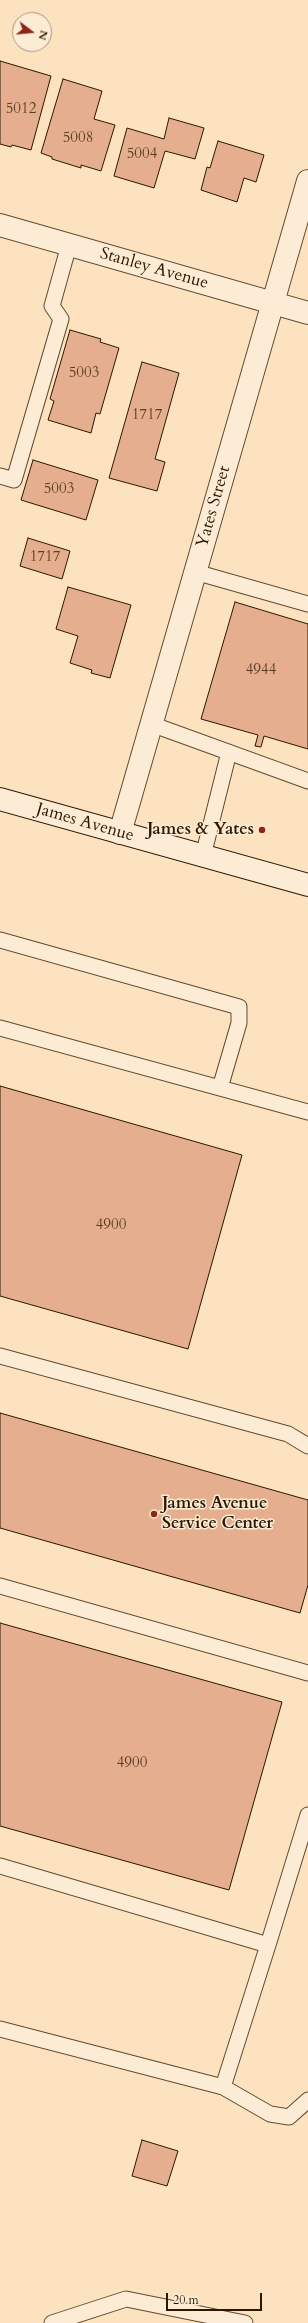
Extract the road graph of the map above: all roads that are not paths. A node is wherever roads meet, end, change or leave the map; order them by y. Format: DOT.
graph roads {
  1 [pos="308,181"];
  2 [pos="0,225"];
  3 [pos="69,245"];
  4 [pos="273,303"];
  5 [pos="308,313"];
  6 [pos="0,476"];
  7 [pos="195,572"];
  8 [pos="308,604"];
  9 [pos="151,724"];
  10 [pos="229,752"];
  11 [pos="308,781"];
  12 [pos="0,799"];
  13 [pos="120,833"];
  14 [pos="203,856"];
  15 [pos="308,885"];
  16 [pos="0,940"];
  17 [pos="0,1028"];
  18 [pos="220,1088"];
  19 [pos="308,1112"];
  20 [pos="0,1356"];
  21 [pos="308,1446"];
  22 [pos="0,1586"];
  23 [pos="308,1673"];
  24 [pos="308,1815"];
  25 [pos="0,1866"];
  26 [pos="268,1945"];
  27 [pos="0,2029"];
  28 [pos="223,2087"];
  29 [pos="308,2100"];
  30 [pos="52,2323"];
  31 [pos="246,2323"];
  1 -- 4 [label="street, Yates Street"];
  2 -- 3 [label="street, Stanley Avenue"];
  3 -- 4 [label="street, Stanley Avenue"];
  3 -- 6 [label="lane"];
  4 -- 5 [label="street, Stanley Avenue"];
  4 -- 7 [label="street, Yates Street"];
  7 -- 8 [label="lane"];
  7 -- 9 [label="street, Yates Street"];
  9 -- 10 [label="lane"];
  9 -- 13 [label="street, Yates Street"];
  10 -- 11 [label="lane"];
  10 -- 14 [label="lane"];
  12 -- 13 [label="street, James Avenue"];
  13 -- 14 [label="street, James Avenue"];
  14 -- 15 [label="street, James Avenue"];
  16 -- 18 [label="lane"];
  17 -- 18 [label="lane"];
  18 -- 19 [label="lane"];
  20 -- 21 [label="lane"];
  22 -- 23 [label="lane"];
  24 -- 26 [label="lane"];
  25 -- 26 [label="lane"];
  26 -- 28 [label="lane"];
  27 -- 28 [label="lane"];
  28 -- 29 [label="lane"];
  30 -- 31 [label="lane"];
}
